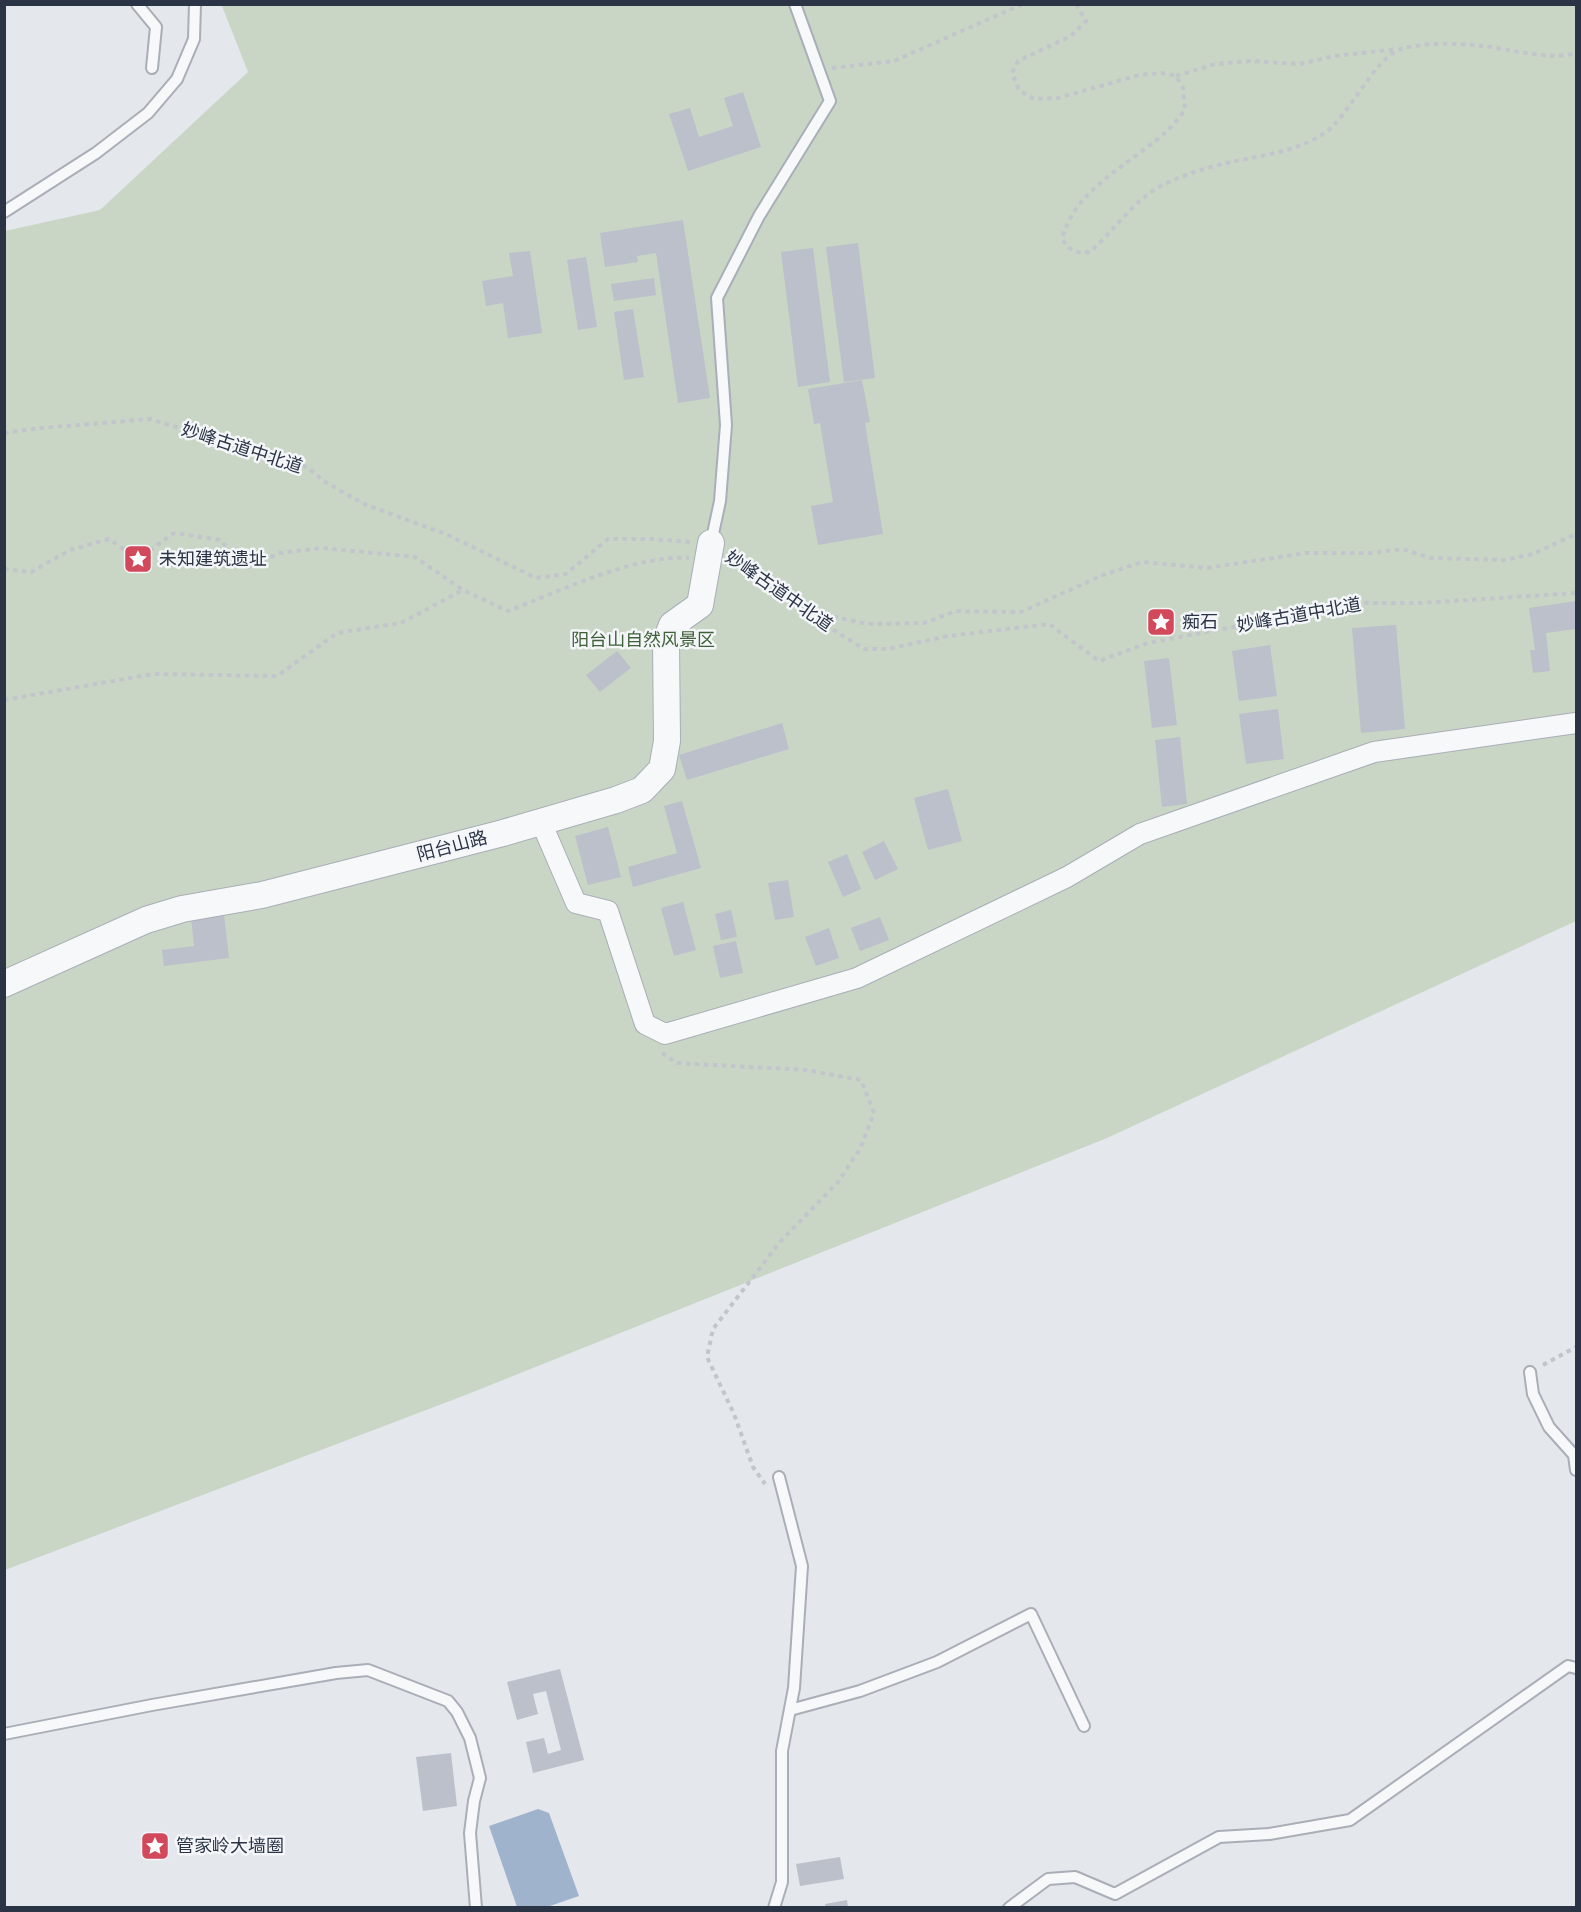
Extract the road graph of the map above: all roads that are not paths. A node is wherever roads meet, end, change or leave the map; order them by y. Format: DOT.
graph roads {
  1 [pos="137,4"];
  2 [pos="195,4"];
  3 [pos="795,4"];
  4 [pos="152,68"];
  5 [pos="4,212"];
  6 [pos="710,551"];
  7 [pos="1576,723"];
  8 [pos="541,822"];
  9 [pos="4,984"];
  10 [pos="1530,1372"];
  11 [pos="1576,1470"];
  12 [pos="779,1478"];
  13 [pos="1576,1668"];
  14 [pos="790,1710"];
  15 [pos="1084,1726"];
  16 [pos="4,1734"];
  17 [pos="476,1908"];
  18 [pos="774,1908"];
  19 [pos="1010,1908"];
  1 -- 4 [label="lane"];
  2 -- 5 [label="lane"];
  3 -- 6 [label="lane"];
  6 -- 8 [label="street, 阳台山路"];
  7 -- 8 [label="street"];
  8 -- 9 [label="street, 阳台山路"];
  10 -- 11 [label="lane"];
  12 -- 14 [label="lane"];
  13 -- 19 [label="lane"];
  14 -- 15 [label="lane"];
  14 -- 18 [label="lane"];
  16 -- 17 [label="lane"];
}
